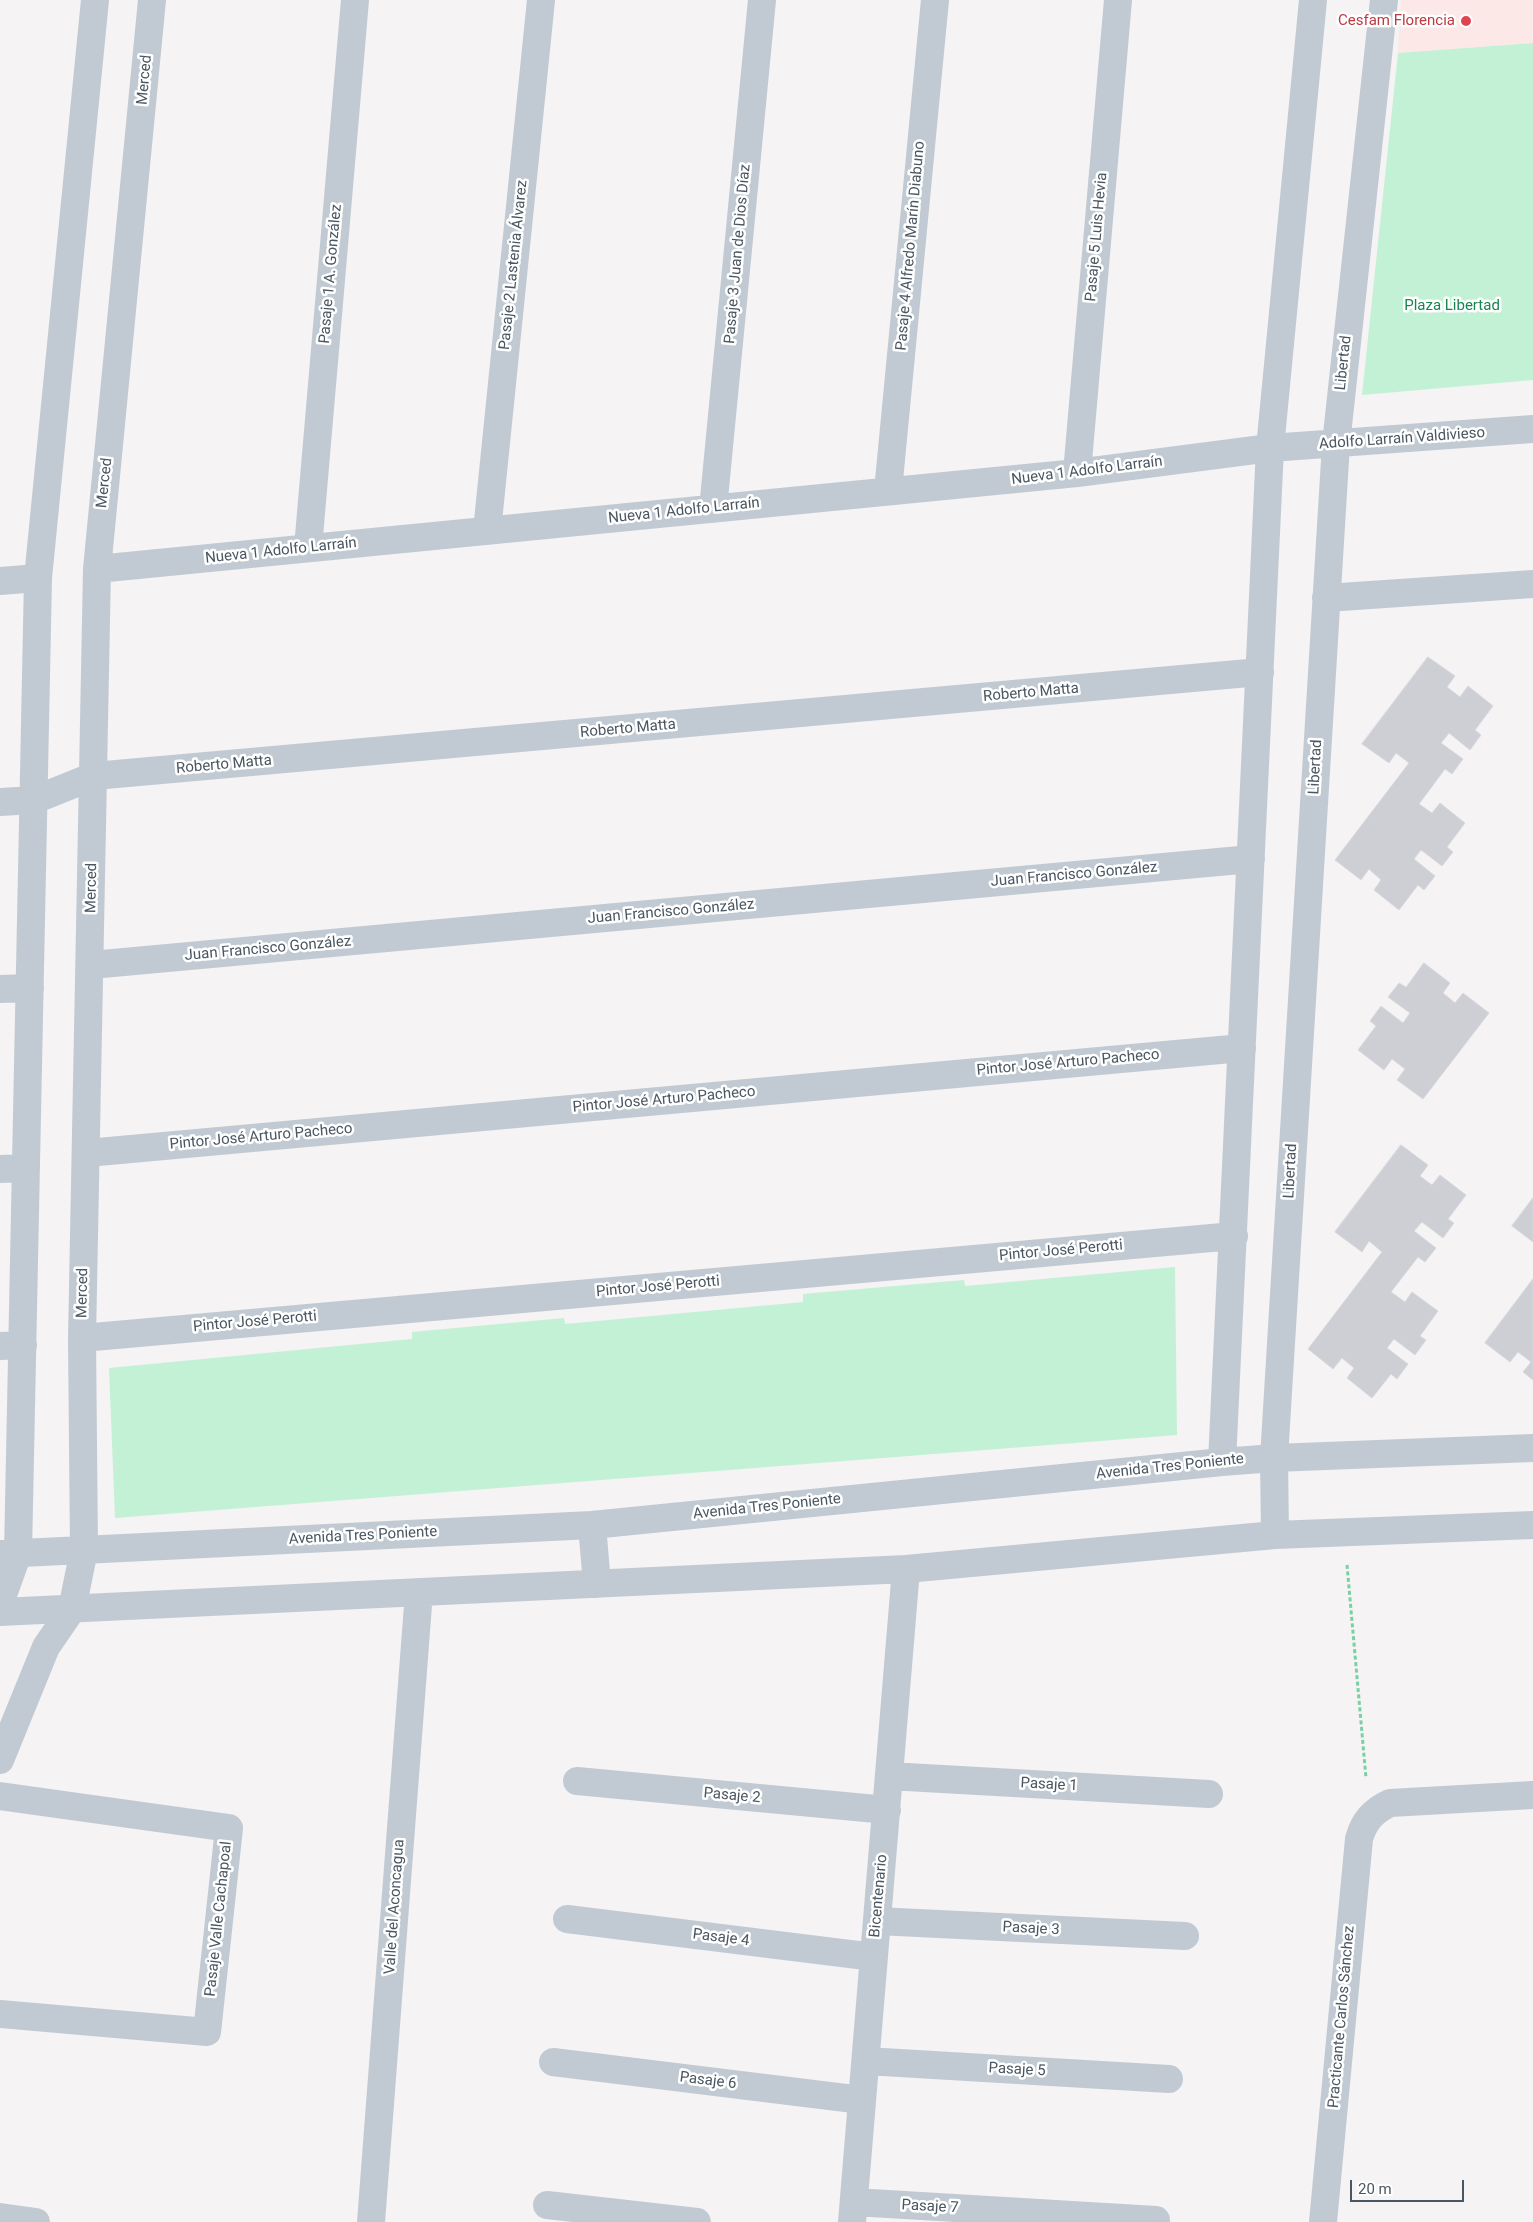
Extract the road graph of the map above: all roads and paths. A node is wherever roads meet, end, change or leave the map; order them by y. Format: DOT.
graph roads {
  1 [pos="95,0"];
  2 [pos="152,0"];
  3 [pos="355,0"];
  4 [pos="541,0"];
  5 [pos="762,0"];
  6 [pos="935,0"];
  7 [pos="1118,0"];
  8 [pos="1313,0"];
  9 [pos="1384,0"];
  10 [pos="1533,429"];
  11 [pos="1336,444"];
  12 [pos="1270,448"];
  13 [pos="1077,473"];
  14 [pos="888,491"];
  15 [pos="713,508"];
  16 [pos="487,530"];
  17 [pos="308,548"];
  18 [pos="97,569"];
  19 [pos="38,578"];
  20 [pos="0,582"];
  21 [pos="1533,584"];
  22 [pos="1326,598"];
  23 [pos="1260,672"];
  24 [pos="94,776"];
  25 [pos="34,800"];
  26 [pos="0,802"];
  27 [pos="1251,859"];
  28 [pos="91,965"];
  29 [pos="30,988"];
  30 [pos="0,989"];
  31 [pos="1242,1048"];
  32 [pos="86,1153"];
  33 [pos="13,1169"];
  34 [pos="1234,1236"];
  35 [pos="82,1338"];
  36 [pos="11,1345"];
  37 [pos="1533,1448"];
  38 [pos="1274,1458"];
  39 [pos="1222,1462"];
  40 [pos="592,1525"];
  41 [pos="1533,1525"];
  42 [pos="1344,1533"];
  43 [pos="1275,1535"];
  44 [pos="84,1550"];
  45 [pos="9,1554"];
  46 [pos="906,1569"];
  47 [pos="597,1584"];
  48 [pos="420,1592"];
  49 [pos="0,1604"];
  50 [pos="72,1609"];
  51 [pos="0,1612"];
  52 [pos="0,1760"];
  53 [pos="890,1776"];
  54 [pos="576,1781"];
  55 [pos="1209,1794"];
  56 [pos="1533,1795"];
  57 [pos="0,1796"];
  58 [pos="887,1810"];
  59 [pos="1370,1816"];
  60 [pos="567,1919"];
  61 [pos="877,1921"];
  62 [pos="1185,1936"];
  63 [pos="874,1957"];
  64 [pos="0,2014"];
  65 [pos="866,2060"];
  66 [pos="553,2062"];
  67 [pos="1169,2079"];
  68 [pos="862,2100"];
  69 [pos="547,2205"];
  70 [pos="853,2212"];
  71 [pos="0,2217"];
  72 [pos="1156,2220"];
  73 [pos="36,2222"];
  74 [pos="371,2222"];
  75 [pos="697,2222"];
  76 [pos="1322,2222"];
  1 -- 19 [label="street"];
  2 -- 18 [label="street, Merced"];
  3 -- 17 [label="street, Pasaje 1 A. González"];
  4 -- 16 [label="street, Pasaje 2 Lastenia Álvarez"];
  5 -- 15 [label="street, Pasaje 3 Juan de Dios Díaz"];
  6 -- 14 [label="street, Pasaje 4 Alfredo Marín Diabuno"];
  7 -- 13 [label="street, Pasaje 5 Luis Hevia"];
  8 -- 12 [label="street"];
  9 -- 11 [label="street, Libertad"];
  10 -- 11 [label="street, Adolfo Larraín Valdivieso"];
  11 -- 12 [label="street, Adolfo Larraín Valdivieso"];
  11 -- 22 [label="street, Libertad"];
  12 -- 13 [label="street, Nueva 1 Adolfo Larraín"];
  12 -- 23 [label="street"];
  13 -- 14 [label="street, Nueva 1 Adolfo Larraín"];
  14 -- 15 [label="street, Nueva 1 Adolfo Larraín"];
  15 -- 16 [label="street, Nueva 1 Adolfo Larraín"];
  16 -- 17 [label="street, Nueva 1 Adolfo Larraín"];
  17 -- 18 [label="street, Nueva 1 Adolfo Larraín"];
  18 -- 24 [label="street, Merced"];
  19 -- 20 [label="street"];
  19 -- 25 [label="street"];
  21 -- 22 [label="street"];
  22 -- 38 [label="street, Libertad"];
  23 -- 24 [label="street, Roberto Matta"];
  23 -- 27 [label="street"];
  24 -- 25 [label="street, Roberto Matta"];
  24 -- 28 [label="street, Merced"];
  25 -- 26 [label="street, Roberto Matta"];
  25 -- 29 [label="street"];
  27 -- 28 [label="street, Juan Francisco González"];
  27 -- 31 [label="street"];
  28 -- 32 [label="street, Merced"];
  29 -- 30 [label="street"];
  29 -- 33 [label="street"];
  31 -- 32 [label="street, Pintor José Arturo Pacheco"];
  31 -- 34 [label="street"];
  32 -- 35 [label="street, Merced"];
  33 -- 36 [label="street"];
  34 -- 35 [label="street, Pintor José Perotti"];
  34 -- 39 [label="street"];
  35 -- 44 [label="street, Merced"];
  36 -- 45 [label="street"];
  37 -- 38 [label="street, Avenida Tres Poniente"];
  38 -- 39 [label="street, Avenida Tres Poniente"];
  38 -- 43 [label="street, Libertad"];
  39 -- 40 [label="street, Avenida Tres Poniente"];
  40 -- 44 [label="street, Avenida Tres Poniente"];
  40 -- 47 [label="street"];
  41 -- 42 [label="street"];
  42 -- 43 [label="street"];
  42 -- 59 [label="path"];
  43 -- 46 [label="street"];
  44 -- 45 [label="street, Avenida Tres Poniente"];
  44 -- 50 [label="street, Merced"];
  45 -- 49 [label="street"];
  46 -- 47 [label="street"];
  46 -- 53 [label="street, Bicentenario"];
  47 -- 48 [label="street"];
  48 -- 50 [label="street"];
  48 -- 74 [label="street, Valle del Aconcagua"];
  50 -- 51 [label="street"];
  50 -- 52 [label="street, Merced"];
  53 -- 55 [label="street, Pasaje 1"];
  53 -- 58 [label="street, Bicentenario"];
  54 -- 58 [label="street, Pasaje 2"];
  56 -- 59 [label="street"];
  57 -- 64 [label="street, Pasaje Valle Cachapoal"];
  58 -- 61 [label="street, Bicentenario"];
  59 -- 76 [label="street, Practicante Carlos Sánchez"];
  60 -- 63 [label="street, Pasaje 4"];
  61 -- 62 [label="street, Pasaje 3"];
  61 -- 63 [label="street, Bicentenario"];
  63 -- 65 [label="street, Bicentenario"];
  65 -- 67 [label="street, Pasaje 5"];
  65 -- 68 [label="street, Bicentenario"];
  66 -- 68 [label="street, Pasaje 6"];
  68 -- 70 [label="street, Bicentenario"];
  69 -- 75 [label="street"];
  70 -- 72 [label="street, Pasaje 7"];
  71 -- 73 [label="street"];
}
